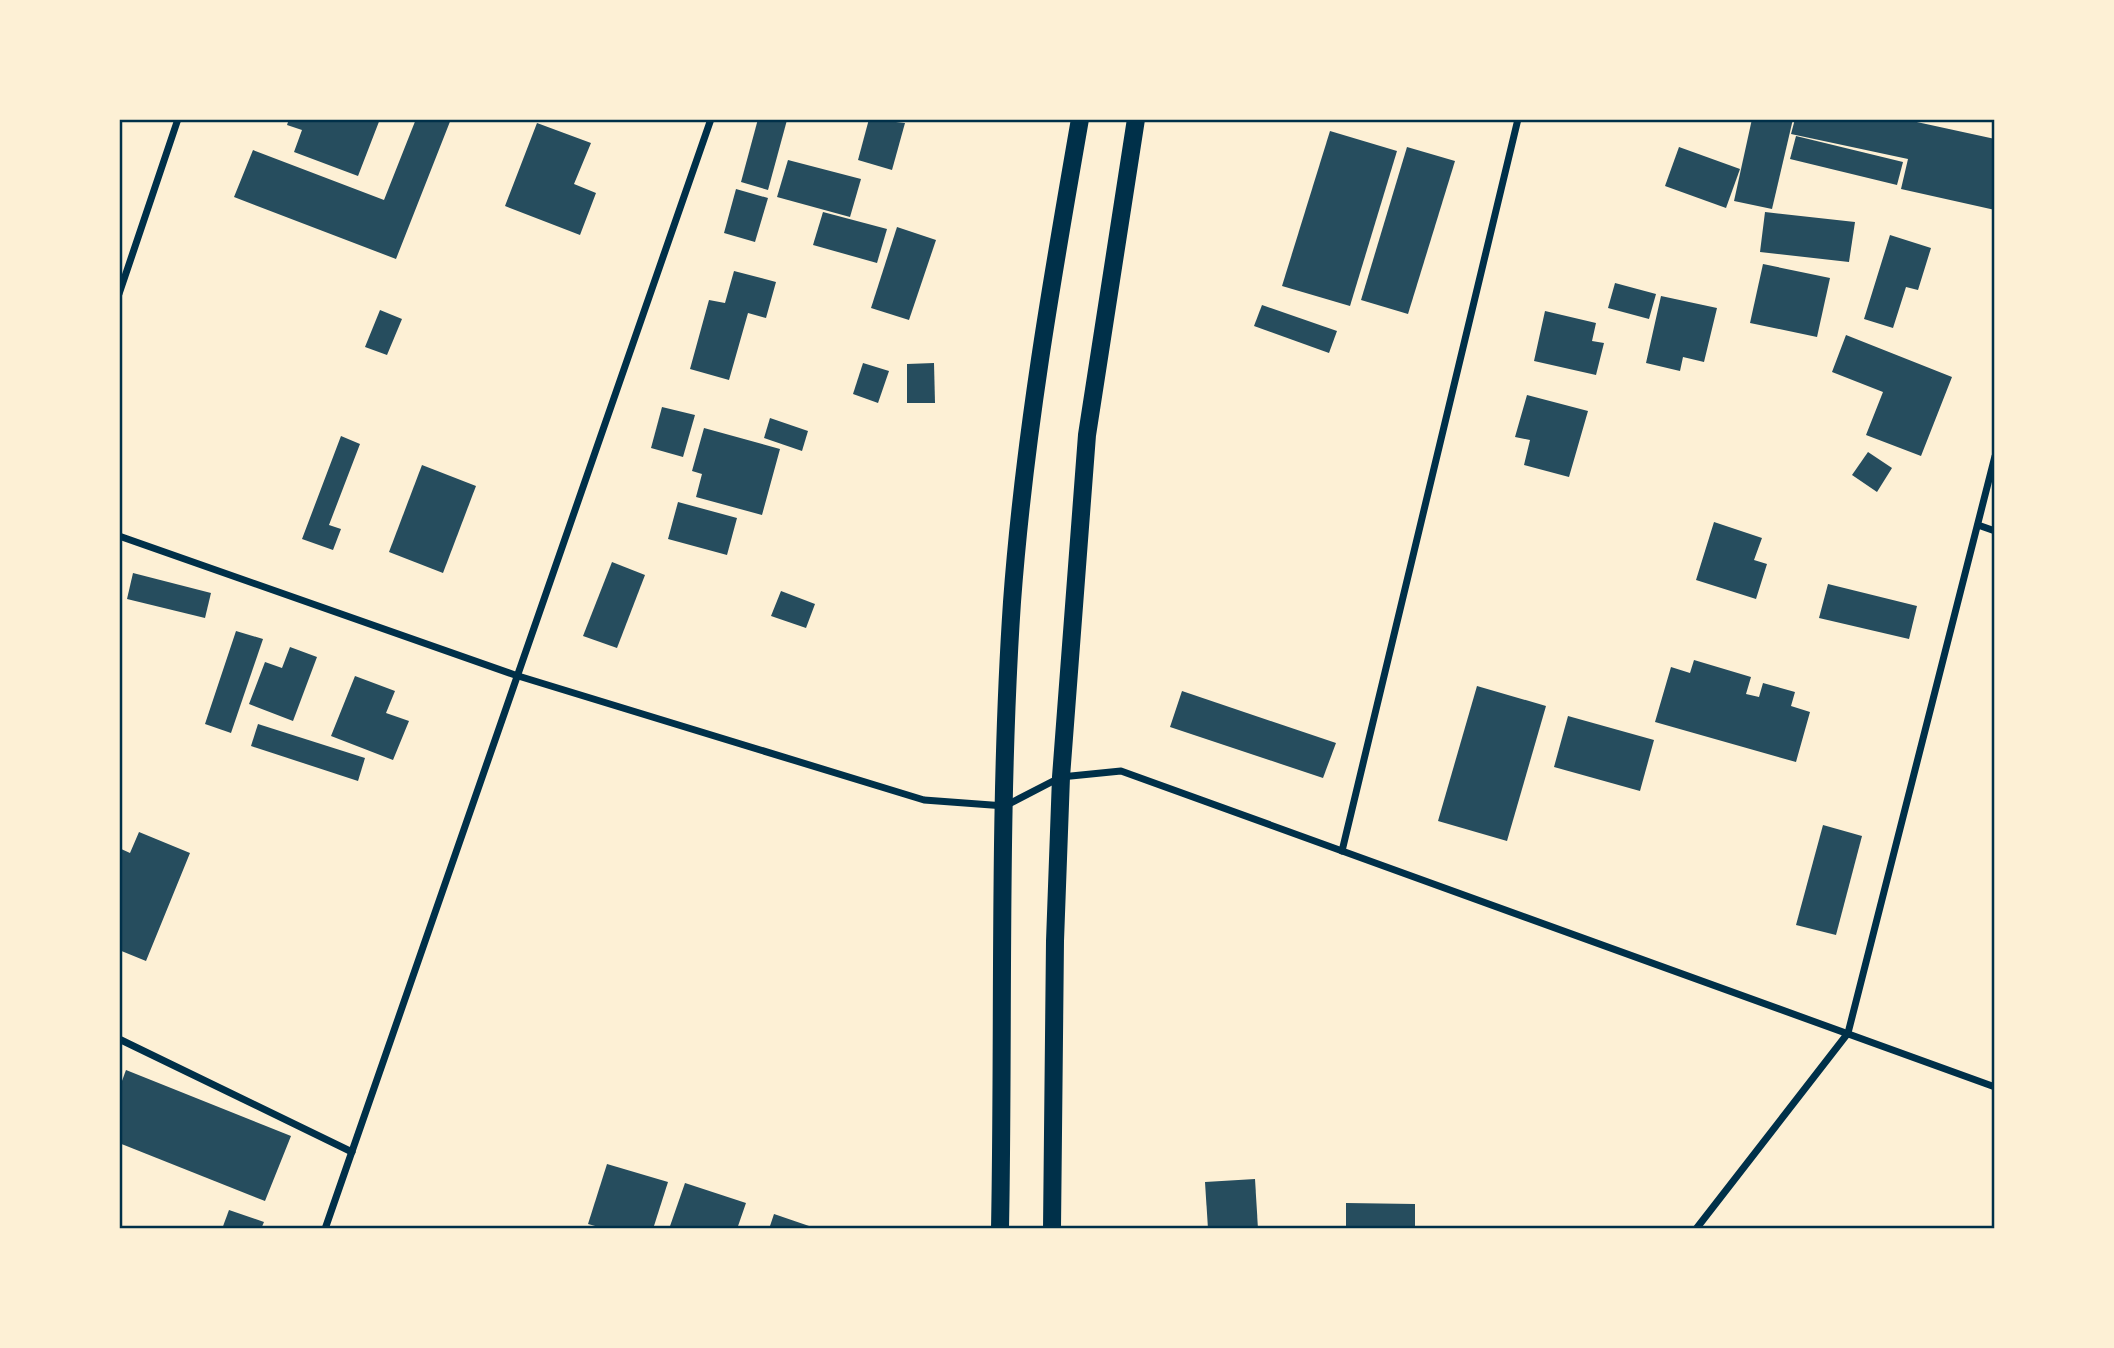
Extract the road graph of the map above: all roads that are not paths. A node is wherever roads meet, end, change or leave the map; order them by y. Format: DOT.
graph roads {
  1 [pos="178,119"];
  2 [pos="711,119"];
  3 [pos="1080,119"];
  4 [pos="1136,119"];
  5 [pos="1518,119"];
  6 [pos="119,294"];
  7 [pos="1995,456"];
  8 [pos="1978,525"];
  9 [pos="1995,531"];
  10 [pos="119,536"];
  11 [pos="515,675"];
  12 [pos="1061,777"];
  13 [pos="1005,806"];
  14 [pos="1342,851"];
  15 [pos="1848,1033"];
  16 [pos="119,1039"];
  17 [pos="1995,1087"];
  18 [pos="352,1152"];
  19 [pos="325,1229"];
  20 [pos="1000,1229"];
  21 [pos="1052,1229"];
  22 [pos="1696,1229"];
  1 -- 6 [label="street"];
  2 -- 11 [label="street"];
  3 -- 13 [label="main road"];
  4 -- 12 [label="main road"];
  5 -- 14 [label="street"];
  7 -- 8 [label="street"];
  8 -- 9 [label="street"];
  8 -- 15 [label="street"];
  10 -- 11 [label="street"];
  11 -- 13 [label="street"];
  11 -- 18 [label="street"];
  12 -- 13 [label="street"];
  12 -- 14 [label="street"];
  12 -- 21 [label="main road"];
  13 -- 20 [label="main road"];
  14 -- 15 [label="street"];
  15 -- 17 [label="street"];
  15 -- 22 [label="street"];
  16 -- 18 [label="street"];
  18 -- 19 [label="street"];
}
